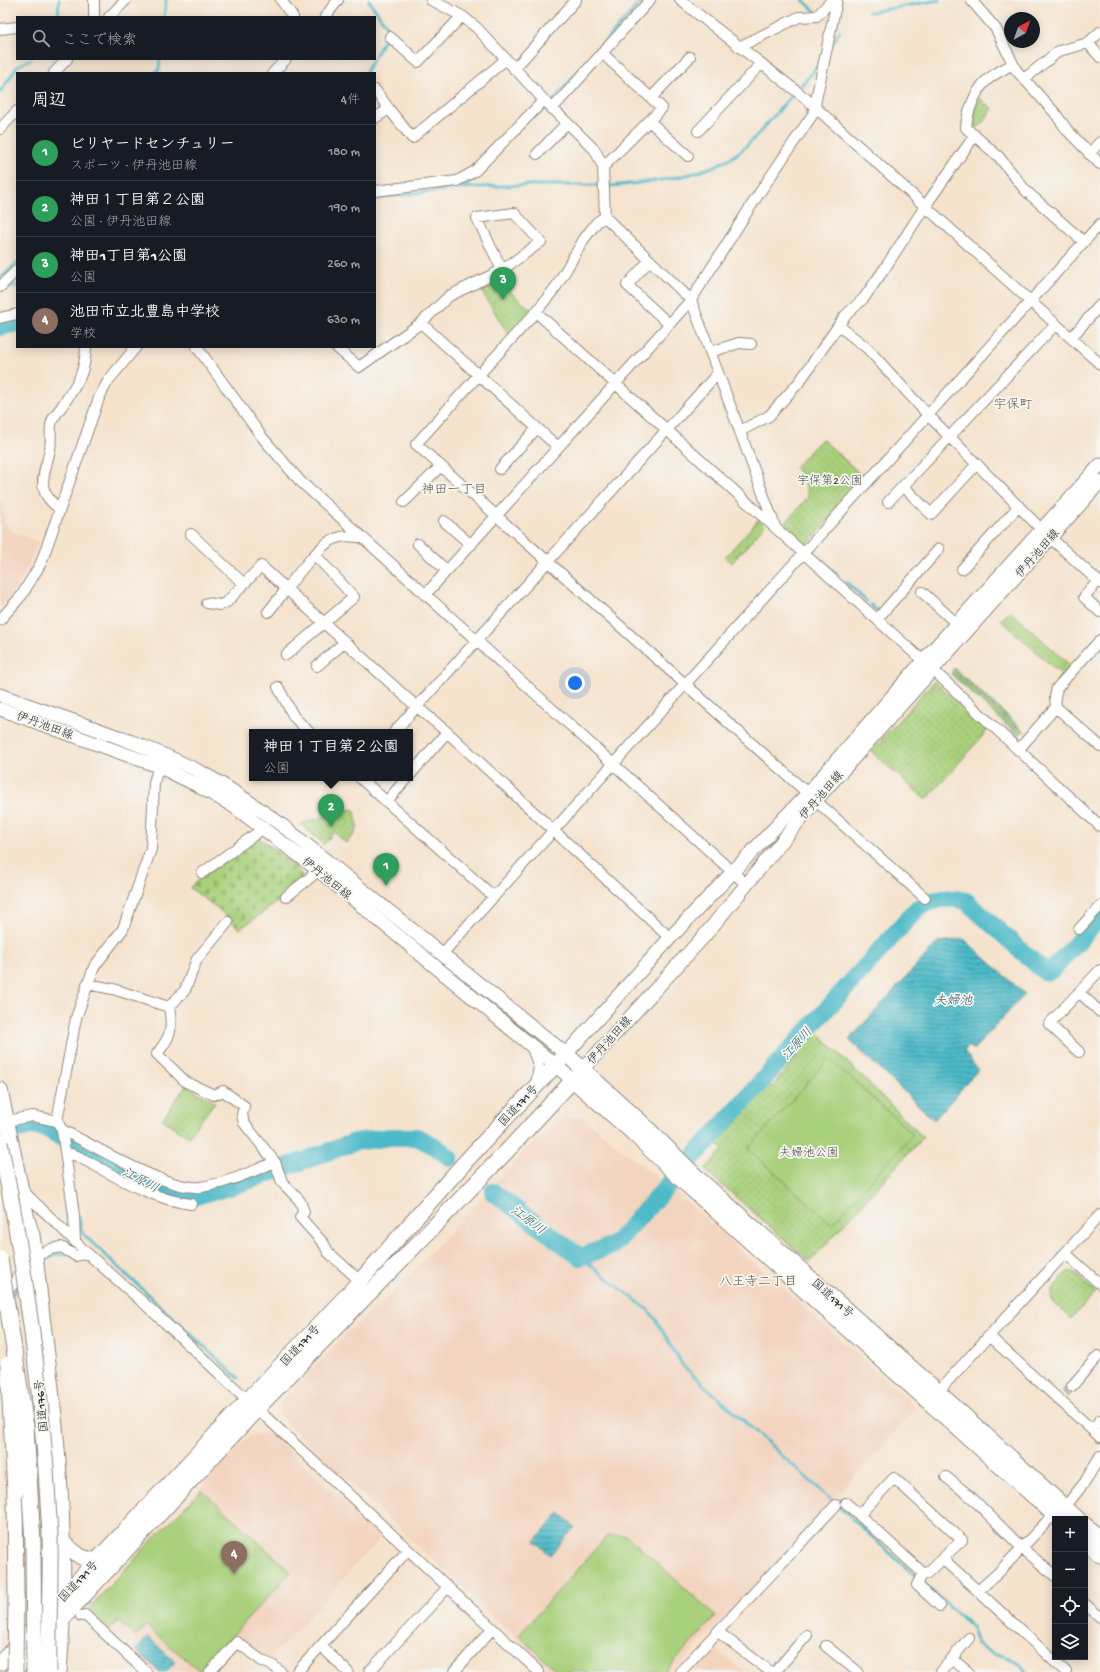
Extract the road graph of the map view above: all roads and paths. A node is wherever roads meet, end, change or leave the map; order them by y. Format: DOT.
graph roads {
  1 [pos="94,0"];
  2 [pos="126,0"];
  3 [pos="281,0"];
  4 [pos="338,0"];
  5 [pos="430,0"];
  6 [pos="576,0"];
  7 [pos="650,0"];
  8 [pos="680,0"];
  9 [pos="832,0"];
  10 [pos="837,0"];
  11 [pos="971,0"];
  12 [pos="94,16"];
  13 [pos="110,16"];
  14 [pos="292,16"];
  15 [pos="326,16"];
  16 [pos="462,16"];
  17 [pos="16,27"];
  18 [pos="0,29"];
  19 [pos="1100,32"];
  20 [pos="390,37"];
  21 [pos="1088,43"];
  22 [pos="739,47"];
  23 [pos="602,53"];
  24 [pos="1100,57"];
  25 [pos="690,58"];
  26 [pos="66,60"];
  27 [pos="285,60"];
  28 [pos="505,60"];
  29 [pos="761,64"];
  30 [pos="1013,64"];
  31 [pos="514,69"];
  32 [pos="55,72"];
  33 [pos="274,72"];
  34 [pos="1024,79"];
  35 [pos="376,91"];
  36 [pos="651,98"];
  37 [pos="544,100"];
  38 [pos="552,108"];
  39 [pos="815,108"];
  40 [pos="389,109"];
  41 [pos="16,112"];
  42 [pos="376,117"];
  43 [pos="649,121"];
  44 [pos="567,123"];
  45 [pos="0,129"];
  46 [pos="698,131"];
  47 [pos="974,135"];
  48 [pos="1100,142"];
  49 [pos="537,154"];
  50 [pos="1089,154"];
  51 [pos="688,156"];
  52 [pos="1100,164"];
  53 [pos="603,167"];
  54 [pos="376,191"];
  55 [pos="926,205"];
  56 [pos="605,217"];
  57 [pos="1100,224"];
  58 [pos="1084,242"];
  59 [pos="650,260"];
  60 [pos="502,270"];
  61 [pos="16,271"];
  62 [pos="0,287"];
  63 [pos="691,300"];
  64 [pos="1030,301"];
  65 [pos="1100,305"];
  66 [pos="536,312"];
  67 [pos="16,314"];
  68 [pos="0,318"];
  69 [pos="421,323"];
  70 [pos="669,324"];
  71 [pos="1056,324"];
  72 [pos="839,326"];
  73 [pos="1071,338"];
  74 [pos="751,344"];
  75 [pos="86,348"];
  76 [pos="135,348"];
  77 [pos="198,348"];
  78 [pos="337,348"];
  79 [pos="710,352"];
  80 [pos="1100,364"];
  81 [pos="718,373"];
  82 [pos="478,375"];
  83 [pos="615,383"];
  84 [pos="928,415"];
  85 [pos="537,428"];
  86 [pos="666,429"];
  87 [pos="740,430"];
  88 [pos="950,436"];
  89 [pos="558,447"];
  90 [pos="977,464"];
  91 [pos="1100,465"];
  92 [pos="441,466"];
  93 [pos="500,469"];
  94 [pos="1100,483"];
  95 [pos="903,486"];
  96 [pos="404,502"];
  97 [pos="888,502"];
  98 [pos="1018,506"];
  99 [pos="60,509"];
  100 [pos="497,516"];
  101 [pos="444,521"];
  102 [pos="776,528"];
  103 [pos="192,534"];
  104 [pos="1046,534"];
  105 [pos="362,538"];
  106 [pos="418,544"];
  107 [pos="471,545"];
  108 [pos="939,549"];
  109 [pos="803,553"];
  110 [pos="315,555"];
  111 [pos="548,561"];
  112 [pos="962,569"];
  113 [pos="447,571"];
  114 [pos="1099,582"];
  115 [pos="244,584"];
  116 [pos="287,590"];
  117 [pos="922,592"];
  118 [pos="425,595"];
  119 [pos="207,603"];
  120 [pos="268,612"];
  121 [pos="1100,612"];
  122 [pos="877,619"];
  123 [pos="0,620"];
  124 [pos="324,623"];
  125 [pos="957,624"];
  126 [pos="1100,640"];
  127 [pos="477,641"];
  128 [pos="345,642"];
  129 [pos="286,655"];
  130 [pos="923,661"];
  131 [pos="317,666"];
  132 [pos="933,670"];
  133 [pos="686,683"];
  134 [pos="278,687"];
  135 [pos="0,696"];
  136 [pos="417,707"];
  137 [pos="1056,707"];
  138 [pos="0,709"];
  139 [pos="306,729"];
  140 [pos="397,729"];
  141 [pos="447,732"];
  142 [pos="1100,746"];
  143 [pos="1018,750"];
  144 [pos="160,760"];
  145 [pos="612,764"];
  146 [pos="413,772"];
  147 [pos="364,781"];
  148 [pos="404,781"];
  149 [pos="812,797"];
  150 [pos="387,801"];
  151 [pos="1100,826"];
  152 [pos="263,827"];
  153 [pos="554,831"];
  154 [pos="317,869"];
  155 [pos="733,872"];
  156 [pos="202,873"];
  157 [pos="747,885"];
  158 [pos="494,897"];
  159 [pos="286,898"];
  160 [pos="925,898"];
  161 [pos="1100,906"];
  162 [pos="228,922"];
  163 [pos="1079,929"];
  164 [pos="670,938"];
  165 [pos="443,954"];
  166 [pos="1100,970"];
  167 [pos="87,984"];
  168 [pos="1079,992"];
  169 [pos="169,1007"];
  170 [pos="1100,1012"];
  171 [pos="529,1044"];
  172 [pos="1079,1052"];
  173 [pos="561,1059"];
  174 [pos="578,1074"];
  175 [pos="533,1089"];
  176 [pos="0,1090"];
  177 [pos="8,1121"];
  178 [pos="57,1121"];
  179 [pos="62,1131"];
  180 [pos="0,1143"];
  181 [pos="64,1149"];
  182 [pos="275,1162"];
  183 [pos="0,1168"];
  184 [pos="20,1188"];
  185 [pos="191,1204"];
  186 [pos="1098,1219"];
  187 [pos="75,1241"];
  188 [pos="43,1253"];
  189 [pos="87,1253"];
  190 [pos="1065,1253"];
  191 [pos="0,1259"];
  192 [pos="19,1275"];
  193 [pos="360,1281"];
  194 [pos="0,1284"];
  195 [pos="1100,1284"];
  196 [pos="0,1302"];
  197 [pos="989,1336"];
  198 [pos="1098,1356"];
  199 [pos="1065,1393"];
  200 [pos="933,1397"];
  201 [pos="252,1405"];
  202 [pos="1100,1420"];
  203 [pos="1092,1430"];
  204 [pos="1100,1437"];
  205 [pos="1100,1456"];
  206 [pos="946,1477"];
  207 [pos="846,1503"];
  208 [pos="836,1505"];
  209 [pos="1059,1513"];
  210 [pos="859,1515"];
  211 [pos="1088,1528"];
  212 [pos="1100,1538"];
  213 [pos="63,1543"];
  214 [pos="1088,1545"];
  215 [pos="1022,1548"];
  216 [pos="408,1550"];
  217 [pos="1100,1555"];
  218 [pos="943,1559"];
  219 [pos="97,1560"];
  220 [pos="923,1573"];
  221 [pos="1052,1573"];
  222 [pos="448,1587"];
  223 [pos="978,1591"];
  224 [pos="62,1598"];
  225 [pos="940,1606"];
  226 [pos="1088,1607"];
  227 [pos="82,1616"];
  228 [pos="1100,1617"];
  229 [pos="63,1619"];
  230 [pos="492,1629"];
  231 [pos="718,1632"];
  232 [pos="807,1635"];
  233 [pos="62,1636"];
  234 [pos="970,1638"];
  235 [pos="321,1646"];
  236 [pos="826,1646"];
  237 [pos="952,1659"];
  238 [pos="0,1663"];
  239 [pos="269,1669"];
  240 [pos="14,1672"];
  241 [pos="34,1672"];
  242 [pos="49,1672"];
  243 [pos="59,1672"];
  244 [pos="66,1672"];
  245 [pos="146,1672"];
  246 [pos="210,1672"];
  247 [pos="281,1672"];
  248 [pos="297,1672"];
  249 [pos="348,1672"];
  250 [pos="369,1672"];
  251 [pos="454,1672"];
  252 [pos="539,1672"];
  253 [pos="680,1672"];
  254 [pos="771,1672"];
  255 [pos="775,1672"];
  256 [pos="858,1672"];
  257 [pos="941,1672"];
  258 [pos="968,1672"];
  259 [pos="1066,1672"];
  1 -- 12 [label="street"];
  2 -- 13 [label="street"];
  3 -- 14 [label="street"];
  4 -- 15 [label="street"];
  5 -- 16 [label="street"];
  6 -- 31 [label="street"];
  7 -- 23 [label="street"];
  8 -- 22 [label="street"];
  9 -- 22 [label="street"];
  10 -- 39 [label="street"];
  11 -- 30 [label="street"];
  16 -- 20 [label="street"];
  16 -- 28 [label="street"];
  17 -- 18 [label="street"];
  19 -- 21 [label="street"];
  21 -- 24 [label="street"];
  21 -- 34 [label="street"];
  22 -- 29 [label="street"];
  23 -- 36 [label="street"];
  23 -- 38 [label="street"];
  25 -- 36 [label="street"];
  26 -- 32 [label="street"];
  27 -- 33 [label="street"];
  28 -- 31 [label="street"];
  28 -- 40 [label="street"];
  29 -- 39 [label="street"];
  29 -- 46 [label="street"];
  30 -- 34 [label="street"];
  30 -- 47 [label="street"];
  31 -- 37 [label="street"];
  34 -- 50 [label="street"];
  35 -- 40 [label="street"];
  36 -- 43 [label="street"];
  37 -- 38 [label="street"];
  37 -- 54 [label="street"];
  38 -- 44 [label="street"];
  39 -- 55 [label="street"];
  39 -- 63 [label="street"];
  40 -- 42 [label="street"];
  41 -- 45 [label="street"];
  43 -- 51 [label="street"];
  43 -- 53 [label="street"];
  44 -- 49 [label="street"];
  44 -- 53 [label="street"];
  47 -- 55 [label="street"];
  47 -- 58 [label="street"];
  48 -- 50 [label="street"];
  50 -- 52 [label="street"];
  53 -- 56 [label="street"];
  55 -- 64 [label="street"];
  55 -- 72 [label="street"];
  56 -- 59 [label="street"];
  56 -- 66 [label="street"];
  57 -- 58 [label="street"];
  58 -- 64 [label="street"];
  59 -- 63 [label="street"];
  59 -- 70 [label="street"];
  60 -- 60 [label="street"];
  60 -- 69 [label="street"];
  61 -- 62 [label="street"];
  63 -- 70 [label="street"];
  63 -- 79 [label="street"];
  64 -- 71 [label="street"];
  64 -- 84 [label="street"];
  65 -- 73 [label="street"];
  66 -- 82 [label="street"];
  66 -- 83 [label="street"];
  67 -- 68 [label="street"];
  69 -- 78 [label="street"];
  69 -- 82 [label="street"];
  70 -- 83 [label="street"];
  71 -- 73 [label="street"];
  71 -- 88 [label="street"];
  72 -- 84 [label="street"];
  72 -- 87 [label="street"];
  73 -- 80 [label="street"];
  74 -- 79 [label="street"];
  75 -- 99 [label="street"];
  76 -- 99 [label="street"];
  77 -- 105 [label="street"];
  79 -- 81 [label="street"];
  81 -- 86 [label="street"];
  81 -- 87 [label="street"];
  82 -- 85 [label="street"];
  82 -- 92 [label="street"];
  83 -- 86 [label="street"];
  83 -- 89 [label="street"];
  84 -- 88 [label="street"];
  84 -- 109 [label="street"];
  85 -- 89 [label="street"];
  85 -- 93 [label="street"];
  86 -- 102 [label="street"];
  86 -- 111 [label="street"];
  87 -- 102 [label="street"];
  88 -- 90 [label="street"];
  88 -- 95 [label="street"];
  89 -- 100 [label="street"];
  90 -- 95 [label="street"];
  90 -- 98 [label="street"];
  91 -- 104 [label="main road, 伊丹池田線"];
  92 -- 96 [label="street"];
  92 -- 100 [label="street"];
  94 -- 104 [label="main road, 伊丹池田線"];
  95 -- 97 [label="street"];
  98 -- 104 [label="street"];
  98 -- 112 [label="street"];
  99 -- 123 [label="street"];
  100 -- 107 [label="street"];
  100 -- 111 [label="street"];
  101 -- 107 [label="street"];
  102 -- 109 [label="street"];
  103 -- 115 [label="street"];
  104 -- 114 [label="street"];
  104 -- 125 [label="main road, 伊丹池田線"];
  104 -- 132 [label="main road, 伊丹池田線"];
  105 -- 110 [label="street"];
  105 -- 118 [label="street"];
  106 -- 113 [label="street"];
  107 -- 113 [label="street"];
  108 -- 122 [label="street"];
  109 -- 122 [label="street"];
  109 -- 133 [label="street"];
  110 -- 116 [label="street"];
  110 -- 124 [label="street"];
  111 -- 127 [label="street"];
  111 -- 133 [label="street"];
  113 -- 118 [label="street"];
  114 -- 121 [label="street"];
  115 -- 116 [label="street"];
  115 -- 119 [label="street"];
  116 -- 120 [label="street"];
  116 -- 124 [label="street"];
  117 -- 125 [label="street"];
  118 -- 127 [label="street"];
  122 -- 130 [label="street"];
  124 -- 128 [label="street"];
  124 -- 129 [label="street"];
  125 -- 130 [label="main road, 伊丹池田線"];
  126 -- 137 [label="street"];
  127 -- 136 [label="street"];
  127 -- 145 [label="street"];
  128 -- 131 [label="street"];
  128 -- 136 [label="street"];
  130 -- 132 [label="street"];
  130 -- 149 [label="main road, 伊丹池田線"];
  132 -- 143 [label="street"];
  132 -- 149 [label="main road, 伊丹池田線"];
  133 -- 145 [label="street"];
  133 -- 149 [label="street"];
  134 -- 139 [label="street"];
  135 -- 144 [label="main road, 伊丹池田線"];
  136 -- 140 [label="street"];
  136 -- 141 [label="street"];
  137 -- 142 [label="street"];
  137 -- 143 [label="street"];
  138 -- 144 [label="main road, 伊丹池田線"];
  141 -- 146 [label="street"];
  141 -- 153 [label="street"];
  143 -- 151 [label="street"];
  144 -- 152 [label="main road, 伊丹池田線"];
  144 -- 165 [label="main road, 伊丹池田線"];
  144 -- 167 [label="street"];
  145 -- 153 [label="street"];
  145 -- 155 [label="street"];
  147 -- 150 [label="street"];
  148 -- 150 [label="street"];
  149 -- 155 [label="main road, 伊丹池田線"];
  149 -- 157 [label="main road, 伊丹池田線"];
  149 -- 160 [label="street"];
  150 -- 158 [label="street"];
  152 -- 154 [label="main road, 伊丹池田線"];
  152 -- 156 [label="street"];
  153 -- 158 [label="street"];
  153 -- 164 [label="street"];
  154 -- 159 [label="street"];
  154 -- 171 [label="main road, 伊丹池田線"];
  155 -- 157 [label="street"];
  155 -- 164 [label="main road, 伊丹池田線"];
  157 -- 174 [label="main road, 伊丹池田線"];
  158 -- 165 [label="street"];
  161 -- 163 [label="street"];
  162 -- 169 [label="street"];
  164 -- 173 [label="main road, 伊丹池田線"];
  165 -- 173 [label="main road, 伊丹池田線"];
  166 -- 168 [label="street"];
  167 -- 169 [label="street"];
  167 -- 178 [label="street"];
  168 -- 170 [label="street"];
  168 -- 172 [label="street"];
  169 -- 182 [label="street"];
  171 -- 173 [label="main road, 伊丹池田線"];
  171 -- 175 [label="street"];
  173 -- 174 [label="highway, 国道171号"];
  173 -- 175 [label="highway, 国道171号"];
  174 -- 200 [label="highway, 国道171号"];
  174 -- 201 [label="highway, 国道171号"];
  175 -- 193 [label="highway, 国道171号"];
  176 -- 177 [label="highway"];
  177 -- 178 [label="street"];
  177 -- 184 [label="highway"];
  178 -- 179 [label="street"];
  179 -- 181 [label="street"];
  179 -- 182 [label="street"];
  180 -- 242 [label="highway, 国道176号, bridge"];
  181 -- 185 [label="street"];
  181 -- 187 [label="street"];
  182 -- 193 [label="street"];
  183 -- 184 [label="street"];
  184 -- 187 [label="street"];
  184 -- 213 [label="highway"];
  186 -- 190 [label="street"];
  187 -- 189 [label="street"];
  188 -- 189 [label="street"];
  189 -- 201 [label="street"];
  190 -- 195 [label="street"];
  190 -- 197 [label="street"];
  191 -- 241 [label="highway, bridge"];
  192 -- 196 [label="street"];
  193 -- 201 [label="highway, 国道171号"];
  194 -- 240 [label="highway, bridge"];
  197 -- 199 [label="street"];
  197 -- 200 [label="street"];
  198 -- 199 [label="street"];
  199 -- 203 [label="street"];
  200 -- 209 [label="highway, 国道171号"];
  201 -- 216 [label="street"];
  201 -- 219 [label="highway, 国道171号"];
  201 -- 229 [label="highway, 国道171号"];
  202 -- 203 [label="street"];
  203 -- 204 [label="street"];
  205 -- 209 [label="street"];
  206 -- 215 [label="street"];
  207 -- 210 [label="street"];
  208 -- 231 [label="street"];
  209 -- 215 [label="street"];
  210 -- 218 [label="street"];
  210 -- 220 [label="street"];
  211 -- 212 [label="highway"];
  213 -- 219 [label="highway"];
  213 -- 224 [label="highway"];
  214 -- 217 [label="highway"];
  215 -- 221 [label="street"];
  215 -- 223 [label="street"];
  216 -- 222 [label="street"];
  216 -- 235 [label="street"];
  218 -- 220 [label="street"];
  218 -- 223 [label="street"];
  219 -- 224 [label="highway, 国道171号"];
  220 -- 225 [label="street"];
  222 -- 230 [label="street"];
  222 -- 250 [label="street"];
  223 -- 259 [label="street"];
  224 -- 229 [label="highway"];
  224 -- 238 [label="highway, 国道171号"];
  226 -- 228 [label="street"];
  227 -- 245 [label="street"];
  229 -- 233 [label="highway"];
  229 -- 240 [label="highway, 国道171号"];
  230 -- 251 [label="street"];
  230 -- 252 [label="street"];
  231 -- 253 [label="street"];
  231 -- 254 [label="street"];
  232 -- 255 [label="street"];
  233 -- 243 [label="highway"];
  233 -- 244 [label="highway"];
  234 -- 237 [label="street"];
  235 -- 248 [label="street"];
  235 -- 249 [label="street"];
  236 -- 256 [label="street"];
  237 -- 257 [label="street"];
  237 -- 258 [label="street"];
  239 -- 246 [label="street"];
  239 -- 247 [label="street"];
}
